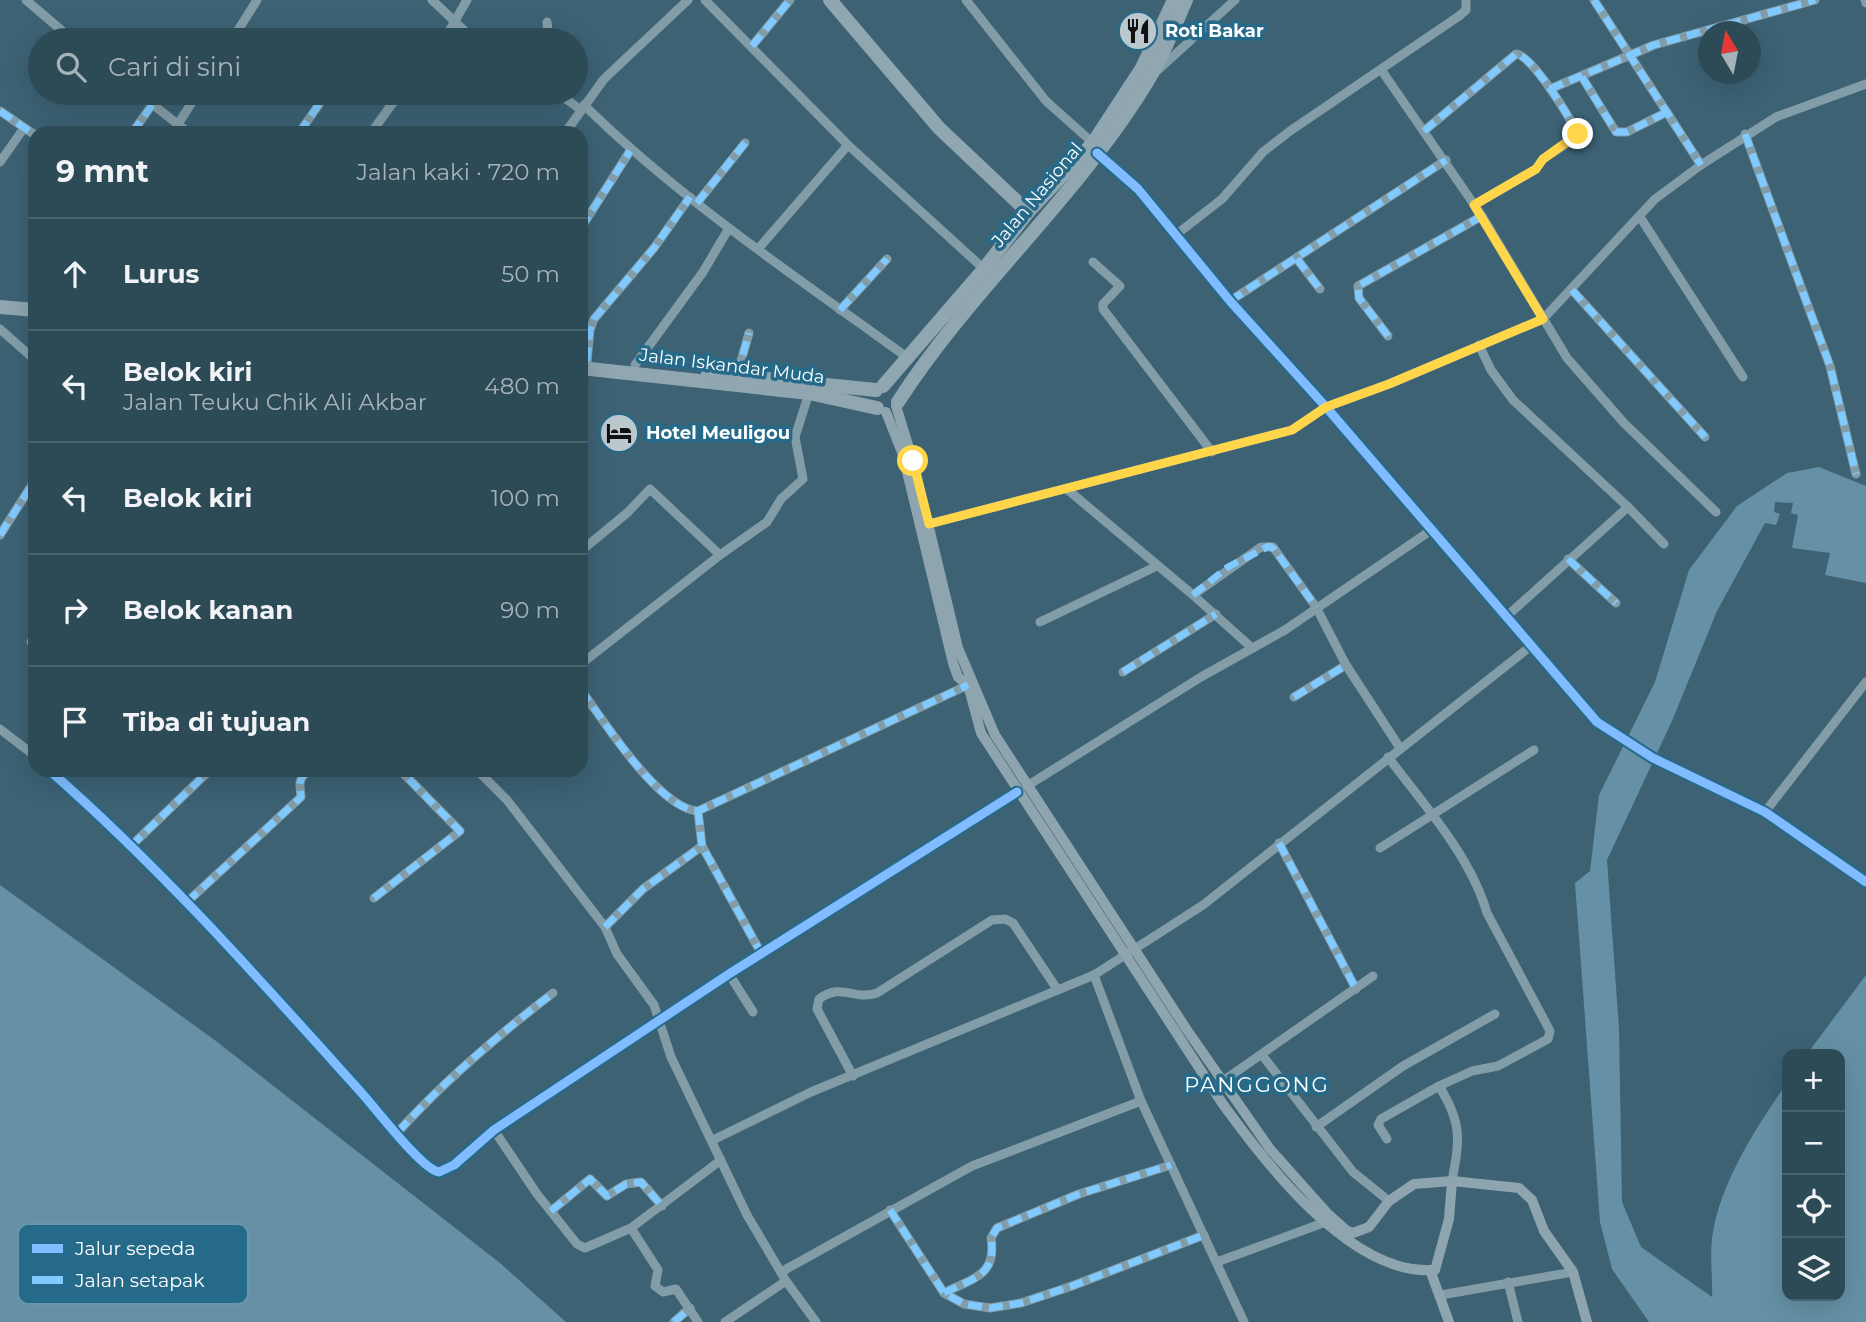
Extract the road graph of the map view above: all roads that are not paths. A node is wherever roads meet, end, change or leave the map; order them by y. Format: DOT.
graph roads {
  1 [pos="26,0"];
  2 [pos="257,0"];
  3 [pos="432,0"];
  4 [pos="467,0"];
  5 [pos="688,0"];
  6 [pos="705,0"];
  7 [pos="790,0"];
  8 [pos="830,0"];
  9 [pos="966,0"];
  10 [pos="1174,0"];
  11 [pos="1186,0"];
  12 [pos="1235,0"];
  13 [pos="1465,0"];
  14 [pos="1594,0"];
  15 [pos="1815,0"];
  16 [pos="36,4"];
  17 [pos="457,22"];
  18 [pos="547,22"];
  19 [pos="61,28"];
  20 [pos="240,28"];
  21 [pos="452,28"];
  22 [pos="462,28"];
  23 [pos="548,28"];
  24 [pos="752,46"];
  25 [pos="1630,57"];
  26 [pos="1382,71"];
  27 [pos="1152,76"];
  28 [pos="1582,77"];
  29 [pos="1866,84"];
  30 [pos="1550,89"];
  31 [pos="588,100"];
  32 [pos="152,105"];
  33 [pos="190,105"];
  34 [pos="319,105"];
  35 [pos="391,105"];
  36 [pos="577,105"];
  37 [pos="584,105"];
  38 [pos="582,108"];
  39 [pos="0,111"];
  40 [pos="1667,111"];
  41 [pos="178,124"];
  42 [pos="137,126"];
  43 [pos="180,126"];
  44 [pos="304,126"];
  45 [pos="376,126"];
  46 [pos="570,126"];
  47 [pos="24,128"];
  48 [pos="28,131"];
  49 [pos="1424,131"];
  50 [pos="1745,134"];
  51 [pos="745,143"];
  52 [pos="848,145"];
  53 [pos="630,151"];
  54 [pos="1085,160"];
  55 [pos="1446,160"];
  56 [pos="0,162"];
  57 [pos="1701,165"];
  58 [pos="694,200"];
  59 [pos="1474,205"];
  60 [pos="1028,212"];
  61 [pos="1482,216"];
  62 [pos="588,217"];
  63 [pos="1640,217"];
  64 [pos="729,228"];
  65 [pos="1177,234"];
  66 [pos="758,249"];
  67 [pos="887,259"];
  68 [pos="1297,259"];
  69 [pos="1093,262"];
  70 [pos="984,269"];
  71 [pos="1320,289"];
  72 [pos="1572,290"];
  73 [pos="1230,301"];
  74 [pos="0,307"];
  75 [pos="28,309"];
  76 [pos="840,310"];
  77 [pos="0,316"];
  78 [pos="28,318"];
  79 [pos="1543,319"];
  80 [pos="0,329"];
  81 [pos="749,333"];
  82 [pos="1388,336"];
  83 [pos="588,340"];
  84 [pos="1479,345"];
  85 [pos="28,354"];
  86 [pos="908,358"];
  87 [pos="588,363"];
  88 [pos="588,364"];
  89 [pos="635,366"];
  90 [pos="737,375"];
  91 [pos="1744,377"];
  92 [pos="879,388"];
  93 [pos="809,393"];
  94 [pos="889,407"];
  95 [pos="1326,407"];
  96 [pos="1705,437"];
  97 [pos="1212,452"];
  98 [pos="1856,474"];
  99 [pos="1068,490"];
  100 [pos="28,491"];
  101 [pos="1628,507"];
  102 [pos="1716,512"];
  103 [pos="929,524"];
  104 [pos="1430,531"];
  105 [pos="0,535"];
  106 [pos="1664,544"];
  107 [pos="588,545"];
  108 [pos="720,555"];
  109 [pos="1569,559"];
  110 [pos="1157,566"];
  111 [pos="1193,594"];
  112 [pos="1616,603"];
  113 [pos="1315,607"];
  114 [pos="1216,614"];
  115 [pos="1507,616"];
  116 [pos="1040,622"];
  117 [pos="1531,646"];
  118 [pos="1251,647"];
  119 [pos="588,659"];
  120 [pos="1346,665"];
  121 [pos="1123,672"];
  122 [pos="1866,682"];
  123 [pos="968,685"];
  124 [pos="1294,697"];
  125 [pos="588,699"];
  126 [pos="0,729"];
  127 [pos="1400,748"];
  128 [pos="1534,750"];
  129 [pos="28,751"];
  130 [pos="1388,757"];
  131 [pos="57,777"];
  132 [pos="203,777"];
  133 [pos="302,777"];
  134 [pos="407,777"];
  135 [pos="484,777"];
  136 [pos="1022,789"];
  137 [pos="698,811"];
  138 [pos="1765,812"];
  139 [pos="1431,814"];
  140 [pos="1279,843"];
  141 [pos="131,846"];
  142 [pos="702,846"];
  143 [pos="1380,848"];
  144 [pos="1866,882"];
  145 [pos="374,898"];
  146 [pos="187,902"];
  147 [pos="605,928"];
  148 [pos="1131,951"];
  149 [pos="761,953"];
  150 [pos="729,974"];
  151 [pos="1094,975"];
  152 [pos="1373,976"];
  153 [pos="1056,989"];
  154 [pos="1356,989"];
  155 [pos="553,993"];
  156 [pos="753,1012"];
  157 [pos="1495,1014"];
  158 [pos="660,1021"];
  159 [pos="1262,1055"];
  160 [pos="853,1076"];
  161 [pos="1223,1081"];
  162 [pos="1439,1086"];
  163 [pos="1141,1101"];
  164 [pos="1315,1127"];
  165 [pos="494,1130"];
  166 [pos="398,1132"];
  167 [pos="1387,1139"];
  168 [pos="713,1140"];
  169 [pos="721,1160"];
  170 [pos="1171,1165"];
  171 [pos="1452,1181"];
  172 [pos="1389,1201"];
  173 [pos="662,1206"];
  174 [pos="890,1210"];
  175 [pos="551,1212"];
  176 [pos="1323,1223"];
  177 [pos="632,1228"];
  178 [pos="1204,1236"];
  179 [pos="1217,1262"];
  180 [pos="1430,1270"];
  181 [pos="781,1272"];
  182 [pos="1573,1272"];
  183 [pos="786,1281"];
  184 [pos="1508,1282"];
  185 [pos="944,1293"];
  186 [pos="1441,1295"];
  187 [pos="690,1308"];
  188 [pos="674,1322"];
  189 [pos="698,1322"];
  190 [pos="725,1322"];
  191 [pos="816,1322"];
  192 [pos="1244,1322"];
  193 [pos="1449,1322"];
  194 [pos="1518,1322"];
  195 [pos="1587,1322"];
  1 -- 16 [label="street"];
  2 -- 20 [label="street"];
  3 -- 17 [label="street"];
  4 -- 17 [label="street"];
  5 -- 31 [label="street"];
  6 -- 24 [label="street"];
  7 -- 24 [label="street"];
  8 -- 60 [label="highway"];
  9 -- 54 [label="street"];
  10 -- 54 [label="highway, Jalan Nasional"];
  11 -- 27 [label="highway, Jalan Nasional"];
  12 -- 27 [label="street"];
  13 -- 26 [label="street"];
  14 -- 25 [label="street"];
  15 -- 25 [label="street"];
  16 -- 19 [label="street"];
  17 -- 21 [label="street"];
  17 -- 22 [label="street"];
  18 -- 23 [label="street"];
  24 -- 52 [label="street"];
  25 -- 28 [label="street"];
  25 -- 40 [label="street"];
  26 -- 49 [label="street"];
  26 -- 65 [label="street"];
  27 -- 54 [label="highway, Jalan Nasional"];
  28 -- 30 [label="street"];
  28 -- 40 [label="street"];
  29 -- 50 [label="street"];
  30 -- 49 [label="street"];
  30 -- 59 [label="street"];
  32 -- 41 [label="street"];
  32 -- 42 [label="street"];
  33 -- 41 [label="street"];
  34 -- 44 [label="street"];
  35 -- 45 [label="street"];
  36 -- 38 [label="street"];
  37 -- 38 [label="street"];
  38 -- 46 [label="street"];
  38 -- 53 [label="street"];
  39 -- 47 [label="street"];
  40 -- 57 [label="street"];
  41 -- 43 [label="street"];
  47 -- 48 [label="street"];
  47 -- 56 [label="street"];
  49 -- 55 [label="street"];
  50 -- 57 [label="street"];
  50 -- 98 [label="street"];
  51 -- 58 [label="street"];
  52 -- 66 [label="street"];
  52 -- 70 [label="street"];
  53 -- 58 [label="street"];
  53 -- 62 [label="street"];
  54 -- 60 [label="highway, Jalan Nasional"];
  54 -- 65 [label="street"];
  54 -- 94 [label="highway, Jalan Nasional"];
  55 -- 59 [label="street"];
  55 -- 68 [label="street"];
  57 -- 63 [label="street"];
  58 -- 64 [label="street"];
  58 -- 83 [label="street"];
  59 -- 61 [label="street"];
  60 -- 70 [label="highway, Jalan Nasional"];
  61 -- 79 [label="street"];
  61 -- 82 [label="street"];
  63 -- 72 [label="street"];
  63 -- 91 [label="street"];
  64 -- 66 [label="street"];
  64 -- 89 [label="street"];
  65 -- 73 [label="street"];
  66 -- 76 [label="street"];
  67 -- 76 [label="street"];
  68 -- 71 [label="street"];
  68 -- 73 [label="street"];
  69 -- 97 [label="street"];
  70 -- 86 [label="highway, Jalan Nasional"];
  72 -- 79 [label="street"];
  72 -- 96 [label="street"];
  73 -- 95 [label="street"];
  74 -- 75 [label="highway"];
  76 -- 86 [label="street"];
  77 -- 78 [label="highway"];
  79 -- 84 [label="street"];
  79 -- 102 [label="street"];
  80 -- 85 [label="street"];
  81 -- 90 [label="street"];
  84 -- 95 [label="street"];
  84 -- 101 [label="street"];
  86 -- 92 [label="highway, Jalan Nasional"];
  87 -- 89 [label="highway, Jalan Iskandar Muda"];
  88 -- 93 [label="highway, Jalan Iskandar Muda"];
  89 -- 90 [label="highway, Jalan Iskandar Muda"];
  90 -- 92 [label="highway, Jalan Iskandar Muda"];
  92 -- 94 [label="highway"];
  92 -- 94 [label="highway"];
  93 -- 94 [label="highway, Jalan Iskandar Muda"];
  93 -- 108 [label="street"];
  94 -- 103 [label="main road"];
  94 -- 123 [label="main road"];
  95 -- 97 [label="street"];
  95 -- 104 [label="street"];
  97 -- 99 [label="street"];
  99 -- 103 [label="street"];
  99 -- 110 [label="street"];
  100 -- 105 [label="street"];
  101 -- 106 [label="street"];
  101 -- 109 [label="street"];
  103 -- 136 [label="main road"];
  104 -- 113 [label="street"];
  104 -- 115 [label="street"];
  107 -- 108 [label="street"];
  108 -- 119 [label="street"];
  109 -- 112 [label="street"];
  109 -- 115 [label="street"];
  110 -- 111 [label="street"];
  110 -- 116 [label="street"];
  111 -- 113 [label="street"];
  111 -- 114 [label="street"];
  113 -- 118 [label="street"];
  113 -- 120 [label="street"];
  114 -- 118 [label="street"];
  114 -- 121 [label="street"];
  115 -- 117 [label="street"];
  117 -- 127 [label="street"];
  117 -- 138 [label="street"];
  118 -- 136 [label="street"];
  120 -- 124 [label="street"];
  120 -- 127 [label="street"];
  122 -- 138 [label="street"];
  123 -- 136 [label="main road"];
  123 -- 137 [label="street"];
  125 -- 137 [label="street"];
  126 -- 129 [label="street"];
  127 -- 130 [label="street"];
  128 -- 139 [label="street"];
  130 -- 139 [label="street"];
  130 -- 140 [label="street"];
  131 -- 141 [label="street"];
  132 -- 141 [label="street"];
  133 -- 146 [label="street"];
  134 -- 145 [label="street"];
  135 -- 147 [label="street"];
  136 -- 148 [label="main road"];
  136 -- 149 [label="street"];
  137 -- 142 [label="street"];
  138 -- 144 [label="street"];
  139 -- 143 [label="street"];
  139 -- 162 [label="street"];
  140 -- 148 [label="street"];
  140 -- 154 [label="street"];
  141 -- 146 [label="street"];
  142 -- 147 [label="street"];
  142 -- 149 [label="street"];
  146 -- 166 [label="street"];
  147 -- 158 [label="street"];
  148 -- 151 [label="street"];
  148 -- 161 [label="main road"];
  148 -- 176 [label="main road"];
  149 -- 150 [label="street"];
  150 -- 156 [label="street"];
  150 -- 158 [label="street"];
  151 -- 153 [label="street"];
  151 -- 163 [label="street"];
  152 -- 154 [label="street"];
  153 -- 160 [label="street"];
  153 -- 160 [label="street"];
  154 -- 159 [label="street"];
  155 -- 166 [label="street"];
  157 -- 164 [label="street"];
  158 -- 165 [label="street"];
  158 -- 168 [label="street"];
  159 -- 161 [label="street"];
  159 -- 164 [label="street"];
  160 -- 168 [label="street"];
  161 -- 172 [label="main road"];
  162 -- 167 [label="street"];
  162 -- 171 [label="street"];
  163 -- 170 [label="street"];
  163 -- 174 [label="street"];
  164 -- 172 [label="street"];
  165 -- 166 [label="street"];
  165 -- 175 [label="street"];
  168 -- 169 [label="street"];
  169 -- 173 [label="street"];
  169 -- 181 [label="street"];
  170 -- 178 [label="street"];
  170 -- 185 [label="street"];
  171 -- 172 [label="main road"];
  171 -- 180 [label="main road"];
  171 -- 182 [label="main road"];
  173 -- 175 [label="street"];
  173 -- 177 [label="street"];
  174 -- 181 [label="street"];
  174 -- 185 [label="street"];
  175 -- 177 [label="street"];
  176 -- 179 [label="street"];
  176 -- 180 [label="main road"];
  177 -- 187 [label="street"];
  178 -- 179 [label="street"];
  178 -- 185 [label="street"];
  179 -- 192 [label="street"];
  180 -- 186 [label="main road"];
  181 -- 183 [label="street"];
  182 -- 184 [label="street"];
  182 -- 195 [label="main road"];
  183 -- 190 [label="street"];
  183 -- 191 [label="street"];
  184 -- 186 [label="street"];
  184 -- 194 [label="street"];
  186 -- 193 [label="main road"];
  187 -- 188 [label="street"];
  187 -- 189 [label="street"];
}
